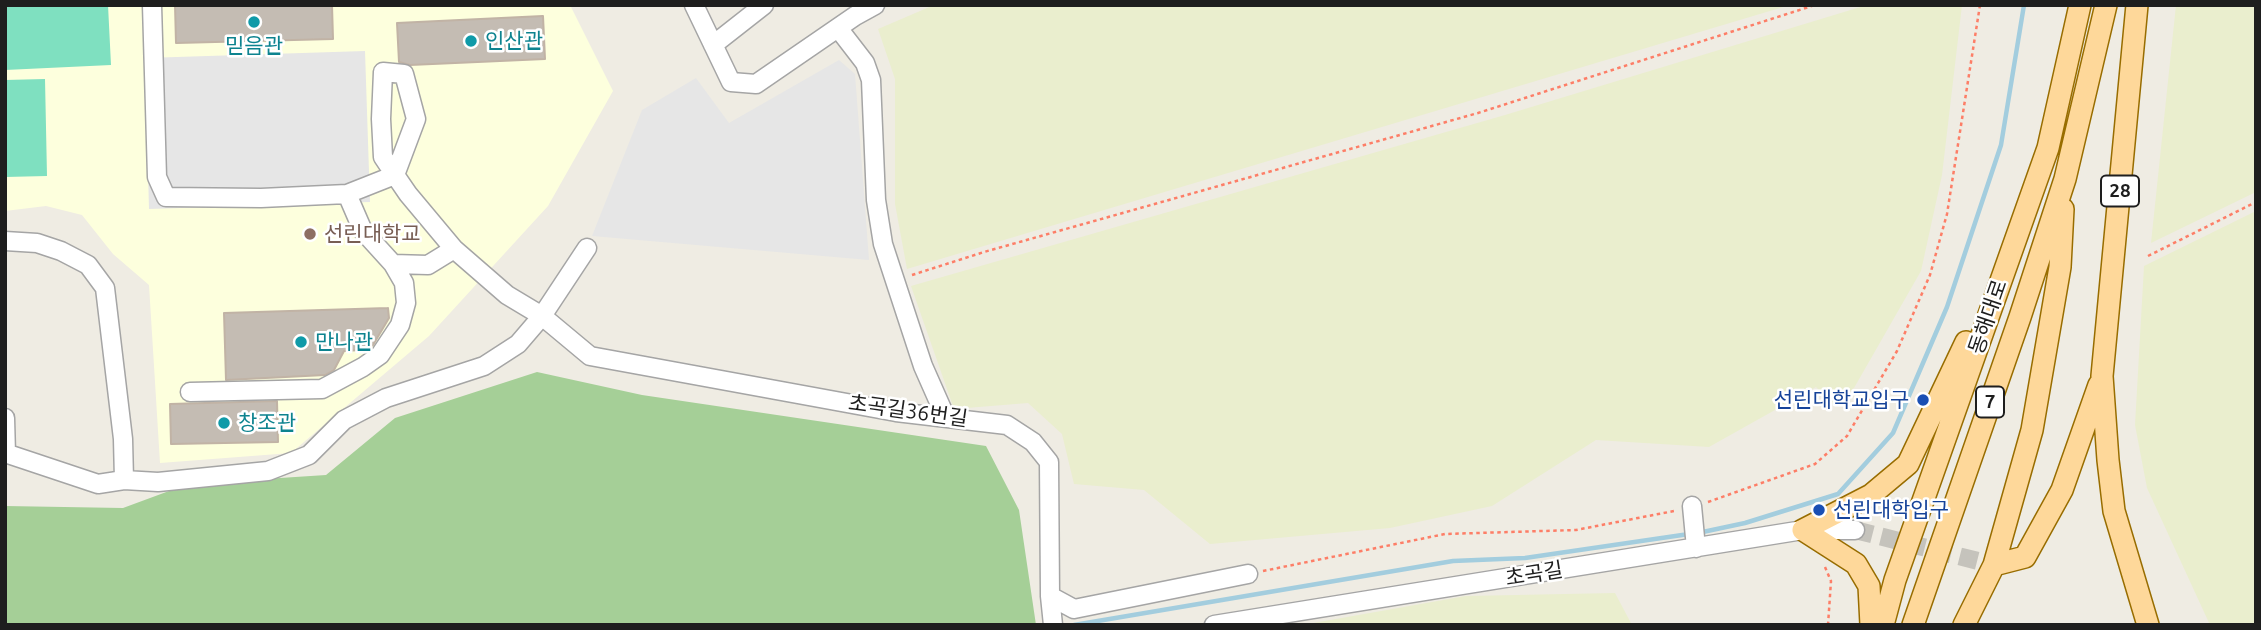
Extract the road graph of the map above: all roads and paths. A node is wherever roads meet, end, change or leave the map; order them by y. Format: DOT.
graph roads {
  1 [pos="152,5"];
  2 [pos="694,5"];
  3 [pos="764,5"];
  4 [pos="875,5"];
  5 [pos="1815,5"];
  6 [pos="1980,5"];
  7 [pos="2080,5"];
  8 [pos="2106,5"];
  9 [pos="2137,5"];
  10 [pos="838,28"];
  11 [pos="713,45"];
  12 [pos="396,175"];
  13 [pos="2065,179"];
  14 [pos="347,194"];
  15 [pos="2256,202"];
  16 [pos="5,241"];
  17 [pos="587,248"];
  18 [pos="454,250"];
  19 [pos="2011,250"];
  20 [pos="2148,256"];
  21 [pos="393,264"];
  22 [pos="895,281"];
  23 [pos="542,316"];
  24 [pos="2102,376"];
  25 [pos="190,393"];
  26 [pos="5,418"];
  27 [pos="946,418"];
  28 [pos="6,454"];
  29 [pos="124,480"];
  30 [pos="1692,506"];
  31 [pos="1802,530"];
  32 [pos="1855,530"];
  33 [pos="1696,548"];
  34 [pos="1822,560"];
  35 [pos="1994,565"];
  36 [pos="1248,574"];
  37 [pos="1050,596"];
  38 [pos="1053,625"];
  39 [pos="1214,625"];
  40 [pos="1828,625"];
  41 [pos="1871,625"];
  42 [pos="1883,625"];
  43 [pos="1913,625"];
  44 [pos="1964,625"];
  45 [pos="2148,625"];
  1 -- 14 [label="street"];
  2 -- 11 [label="street"];
  3 -- 11 [label="street"];
  4 -- 10 [label="street"];
  5 -- 22 [label="path"];
  6 -- 30 [label="path"];
  7 -- 19 [label="main road, 동해대로 / 7"];
  8 -- 13 [label="main road, 동해대로 / 7"];
  9 -- 24 [label="main road, 28"];
  10 -- 11 [label="street"];
  10 -- 22 [label="street"];
  12 -- 12 [label="street, 초곡길36번길"];
  12 -- 14 [label="street"];
  12 -- 18 [label="street, 초곡길36번길"];
  13 -- 35 [label="main road"];
  13 -- 43 [label="main road, 동해대로 / 7"];
  14 -- 21 [label="street"];
  15 -- 20 [label="path"];
  16 -- 29 [label="street"];
  17 -- 23 [label="street"];
  18 -- 21 [label="street"];
  18 -- 23 [label="street, 초곡길36번길"];
  19 -- 31 [label="main road"];
  19 -- 42 [label="main road, 동해대로 / 7"];
  21 -- 25 [label="street"];
  22 -- 27 [label="street"];
  23 -- 27 [label="street, 초곡길36번길"];
  23 -- 29 [label="street"];
  24 -- 35 [label="main road"];
  24 -- 45 [label="main road, 28"];
  26 -- 28 [label="street"];
  27 -- 37 [label="street, 초곡길36번길"];
  28 -- 29 [label="street"];
  30 -- 33 [label="street"];
  30 -- 36 [label="path"];
  31 -- 32 [label="street, 초곡길"];
  31 -- 33 [label="street, 초곡길"];
  31 -- 41 [label="main road"];
  33 -- 39 [label="street, 초곡길"];
  34 -- 40 [label="path"];
  35 -- 44 [label="main road"];
  36 -- 37 [label="street"];
  37 -- 38 [label="street, 초곡길36번길"];
}
